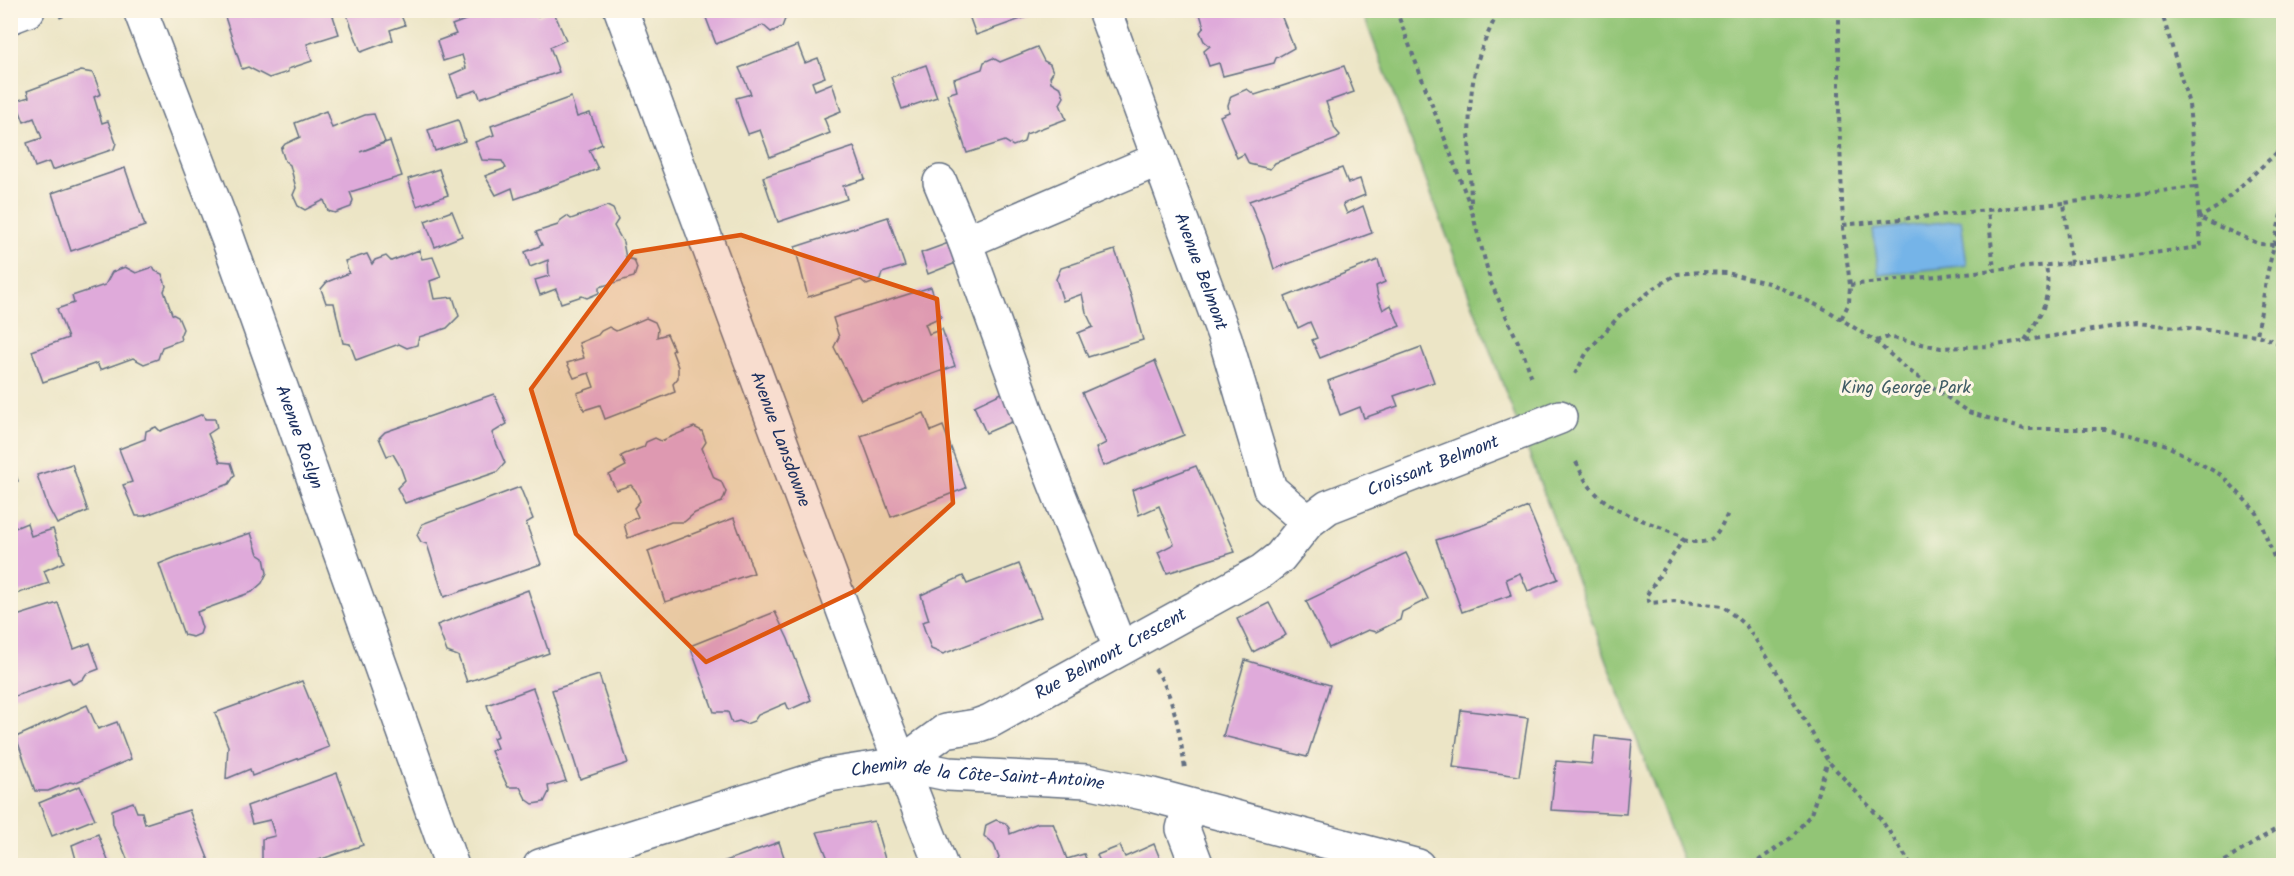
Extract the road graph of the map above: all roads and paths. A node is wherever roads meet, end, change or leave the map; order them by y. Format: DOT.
graph roads {
  1 [pos="28,10"];
  2 [pos="140,10"];
  3 [pos="621,10"];
  4 [pos="1104,10"];
  5 [pos="1396,10"];
  6 [pos="1500,10"];
  7 [pos="1839,10"];
  8 [pos="2161,10"];
  9 [pos="10,17"];
  10 [pos="2283,146"];
  11 [pos="1159,159"];
  12 [pos="940,182"];
  13 [pos="2195,187"];
  14 [pos="2283,202"];
  15 [pos="2064,203"];
  16 [pos="1471,208"];
  17 [pos="1988,210"];
  18 [pos="2199,218"];
  19 [pos="1843,225"];
  20 [pos="965,242"];
  21 [pos="2274,246"];
  22 [pos="2071,263"];
  23 [pos="2046,266"];
  24 [pos="1994,270"];
  25 [pos="1850,285"];
  26 [pos="1840,319"];
  27 [pos="2257,335"];
  28 [pos="2024,340"];
  29 [pos="1875,341"];
  30 [pos="2283,345"];
  31 [pos="1575,374"];
  32 [pos="1532,378"];
  33 [pos="1560,417"];
  34 [pos="1576,462"];
  35 [pos="1728,511"];
  36 [pos="1308,522"];
  37 [pos="1683,540"];
  38 [pos="2283,583"];
  39 [pos="1120,648"];
  40 [pos="1151,663"];
  41 [pos="1828,761"];
  42 [pos="900,764"];
  43 [pos="1185,769"];
  44 [pos="1189,806"];
  45 [pos="2283,824"];
  46 [pos="452,866"];
  47 [pos="540,866"];
  48 [pos="941,866"];
  49 [pos="1197,866"];
  50 [pos="1418,866"];
  51 [pos="1751,866"];
  52 [pos="1912,866"];
  53 [pos="2217,866"];
  1 -- 9 [label="street"];
  2 -- 46 [label="street, Avenue Roslyn"];
  3 -- 42 [label="street, Avenue Lansdowne"];
  4 -- 11 [label="street, Avenue Belmont"];
  5 -- 16 [label="path"];
  6 -- 16 [label="path"];
  7 -- 19 [label="path"];
  8 -- 13 [label="path"];
  10 -- 18 [label="path"];
  11 -- 20 [label="street"];
  11 -- 36 [label="street, Avenue Belmont"];
  12 -- 20 [label="street"];
  13 -- 15 [label="path"];
  13 -- 18 [label="path"];
  14 -- 21 [label="path"];
  15 -- 17 [label="path"];
  15 -- 22 [label="path"];
  16 -- 32 [label="path"];
  17 -- 19 [label="path"];
  17 -- 24 [label="path"];
  18 -- 21 [label="path"];
  18 -- 22 [label="path"];
  19 -- 25 [label="path"];
  20 -- 39 [label="street"];
  21 -- 27 [label="path"];
  22 -- 23 [label="path"];
  23 -- 24 [label="path"];
  23 -- 28 [label="path"];
  24 -- 25 [label="path"];
  25 -- 26 [label="path"];
  26 -- 29 [label="path"];
  26 -- 31 [label="path"];
  27 -- 28 [label="path"];
  27 -- 30 [label="path"];
  28 -- 29 [label="path"];
  29 -- 38 [label="path"];
  33 -- 36 [label="street, Croissant Belmont"];
  34 -- 37 [label="path"];
  35 -- 37 [label="path"];
  36 -- 39 [label="street, Rue Belmont Crescent"];
  37 -- 41 [label="path"];
  39 -- 42 [label="street, Rue Belmont Crescent"];
  40 -- 43 [label="path"];
  41 -- 51 [label="path"];
  41 -- 52 [label="path"];
  42 -- 44 [label="street, Chemin de la Côte-Saint-Antoine"];
  42 -- 47 [label="street, Chemin de la Côte-Saint-Antoine"];
  42 -- 48 [label="street, Avenue Lansdowne"];
  44 -- 49 [label="street"];
  44 -- 50 [label="street, Chemin de la Côte-Saint-Antoine"];
  45 -- 53 [label="path"];
}
